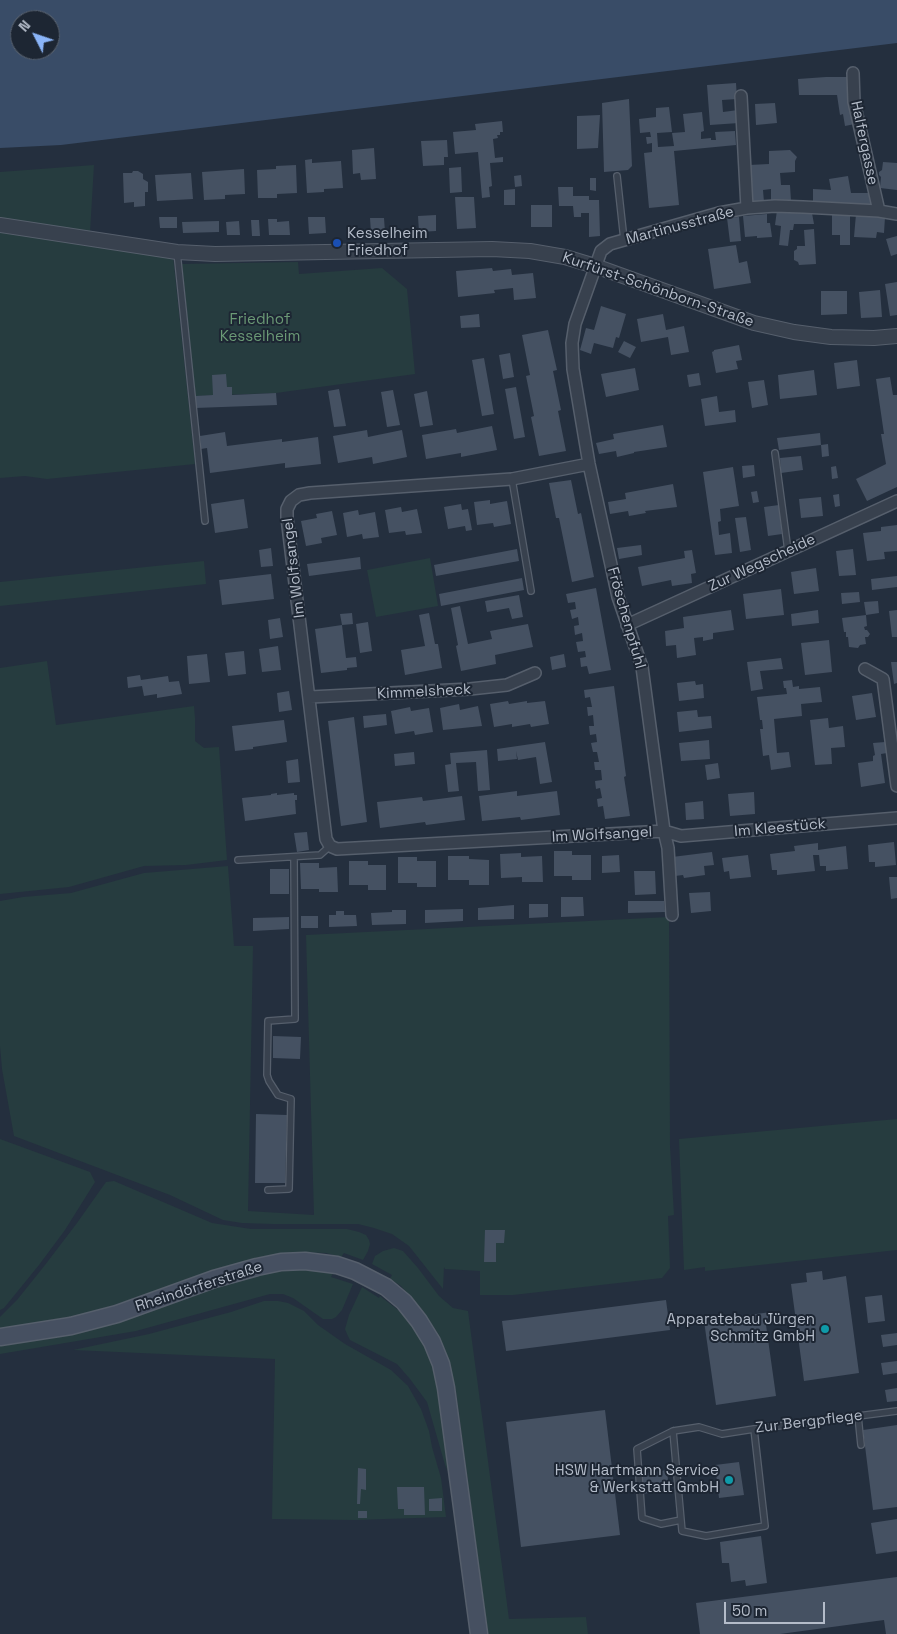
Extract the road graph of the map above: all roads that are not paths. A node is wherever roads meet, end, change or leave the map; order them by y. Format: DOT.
graph roads {
  1 [pos="853,73"];
  2 [pos="741,96"];
  3 [pos="617,176"];
  4 [pos="747,208"];
  5 [pos="879,211"];
  6 [pos="897,214"];
  7 [pos="0,225"];
  8 [pos="624,240"];
  9 [pos="177,252"];
  10 [pos="595,266"];
  11 [pos="897,336"];
  12 [pos="775,453"];
  13 [pos="590,464"];
  14 [pos="512,479"];
  15 [pos="897,501"];
  16 [pos="205,520"];
  17 [pos="788,551"];
  18 [pos="531,591"];
  19 [pos="627,625"];
  20 [pos="865,669"];
  21 [pos="535,673"];
  22 [pos="310,697"];
  23 [pos="897,786"];
  24 [pos="897,818"];
  25 [pos="664,831"];
  26 [pos="330,846"];
  27 [pos="294,857"];
  28 [pos="238,860"];
  29 [pos="672,915"];
  30 [pos="268,1190"];
  31 [pos="0,1337"];
  32 [pos="897,1411"];
  33 [pos="858,1416"];
  34 [pos="673,1430"];
  35 [pos="754,1430"];
  36 [pos="861,1445"];
  37 [pos="681,1520"];
  38 [pos="479,1634"];
  1 -- 5 [label="street, Halfergasse"];
  2 -- 4 [label="street"];
  3 -- 8 [label="lane"];
  4 -- 5 [label="street, Martinusstraße"];
  4 -- 8 [label="street, Martinusstraße"];
  5 -- 6 [label="street, Martinusstraße"];
  7 -- 9 [label="street, Kurfürst-Schönborn-Straße"];
  8 -- 10 [label="street, Martinusstraße"];
  9 -- 10 [label="street, Kurfürst-Schönborn-Straße"];
  9 -- 16 [label="lane"];
  10 -- 11 [label="street, Kurfürst-Schönborn-Straße"];
  10 -- 13 [label="street, Fröschenpfuhl"];
  12 -- 17 [label="lane"];
  13 -- 14 [label="street, Im Wolfsangel"];
  13 -- 19 [label="street, Fröschenpfuhl"];
  14 -- 18 [label="lane"];
  14 -- 22 [label="street, Im Wolfsangel"];
  15 -- 17 [label="street, Zur Wegscheide"];
  17 -- 19 [label="street, Zur Wegscheide"];
  19 -- 25 [label="street, Fröschenpfuhl"];
  20 -- 23 [label="street"];
  21 -- 22 [label="street, Kimmelsheck"];
  22 -- 26 [label="street, Im Wolfsangel"];
  24 -- 25 [label="street, Im Kleestück"];
  25 -- 26 [label="street, Im Wolfsangel"];
  25 -- 29 [label="street, Fröschenpfuhl"];
  26 -- 27 [label="lane, Im Wolfsangel"];
  27 -- 28 [label="lane, Im Wolfsangel"];
  27 -- 30 [label="lane"];
  31 -- 38 [label="main road, Rheindörferstraße"];
  32 -- 33 [label="lane, Zur Bergpflege"];
  33 -- 35 [label="lane, Zur Bergpflege"];
  33 -- 36 [label="lane"];
  34 -- 35 [label="lane, Zur Bergpflege"];
  34 -- 37 [label="lane"];
  34 -- 37 [label="lane"];
  35 -- 37 [label="lane"];
}
